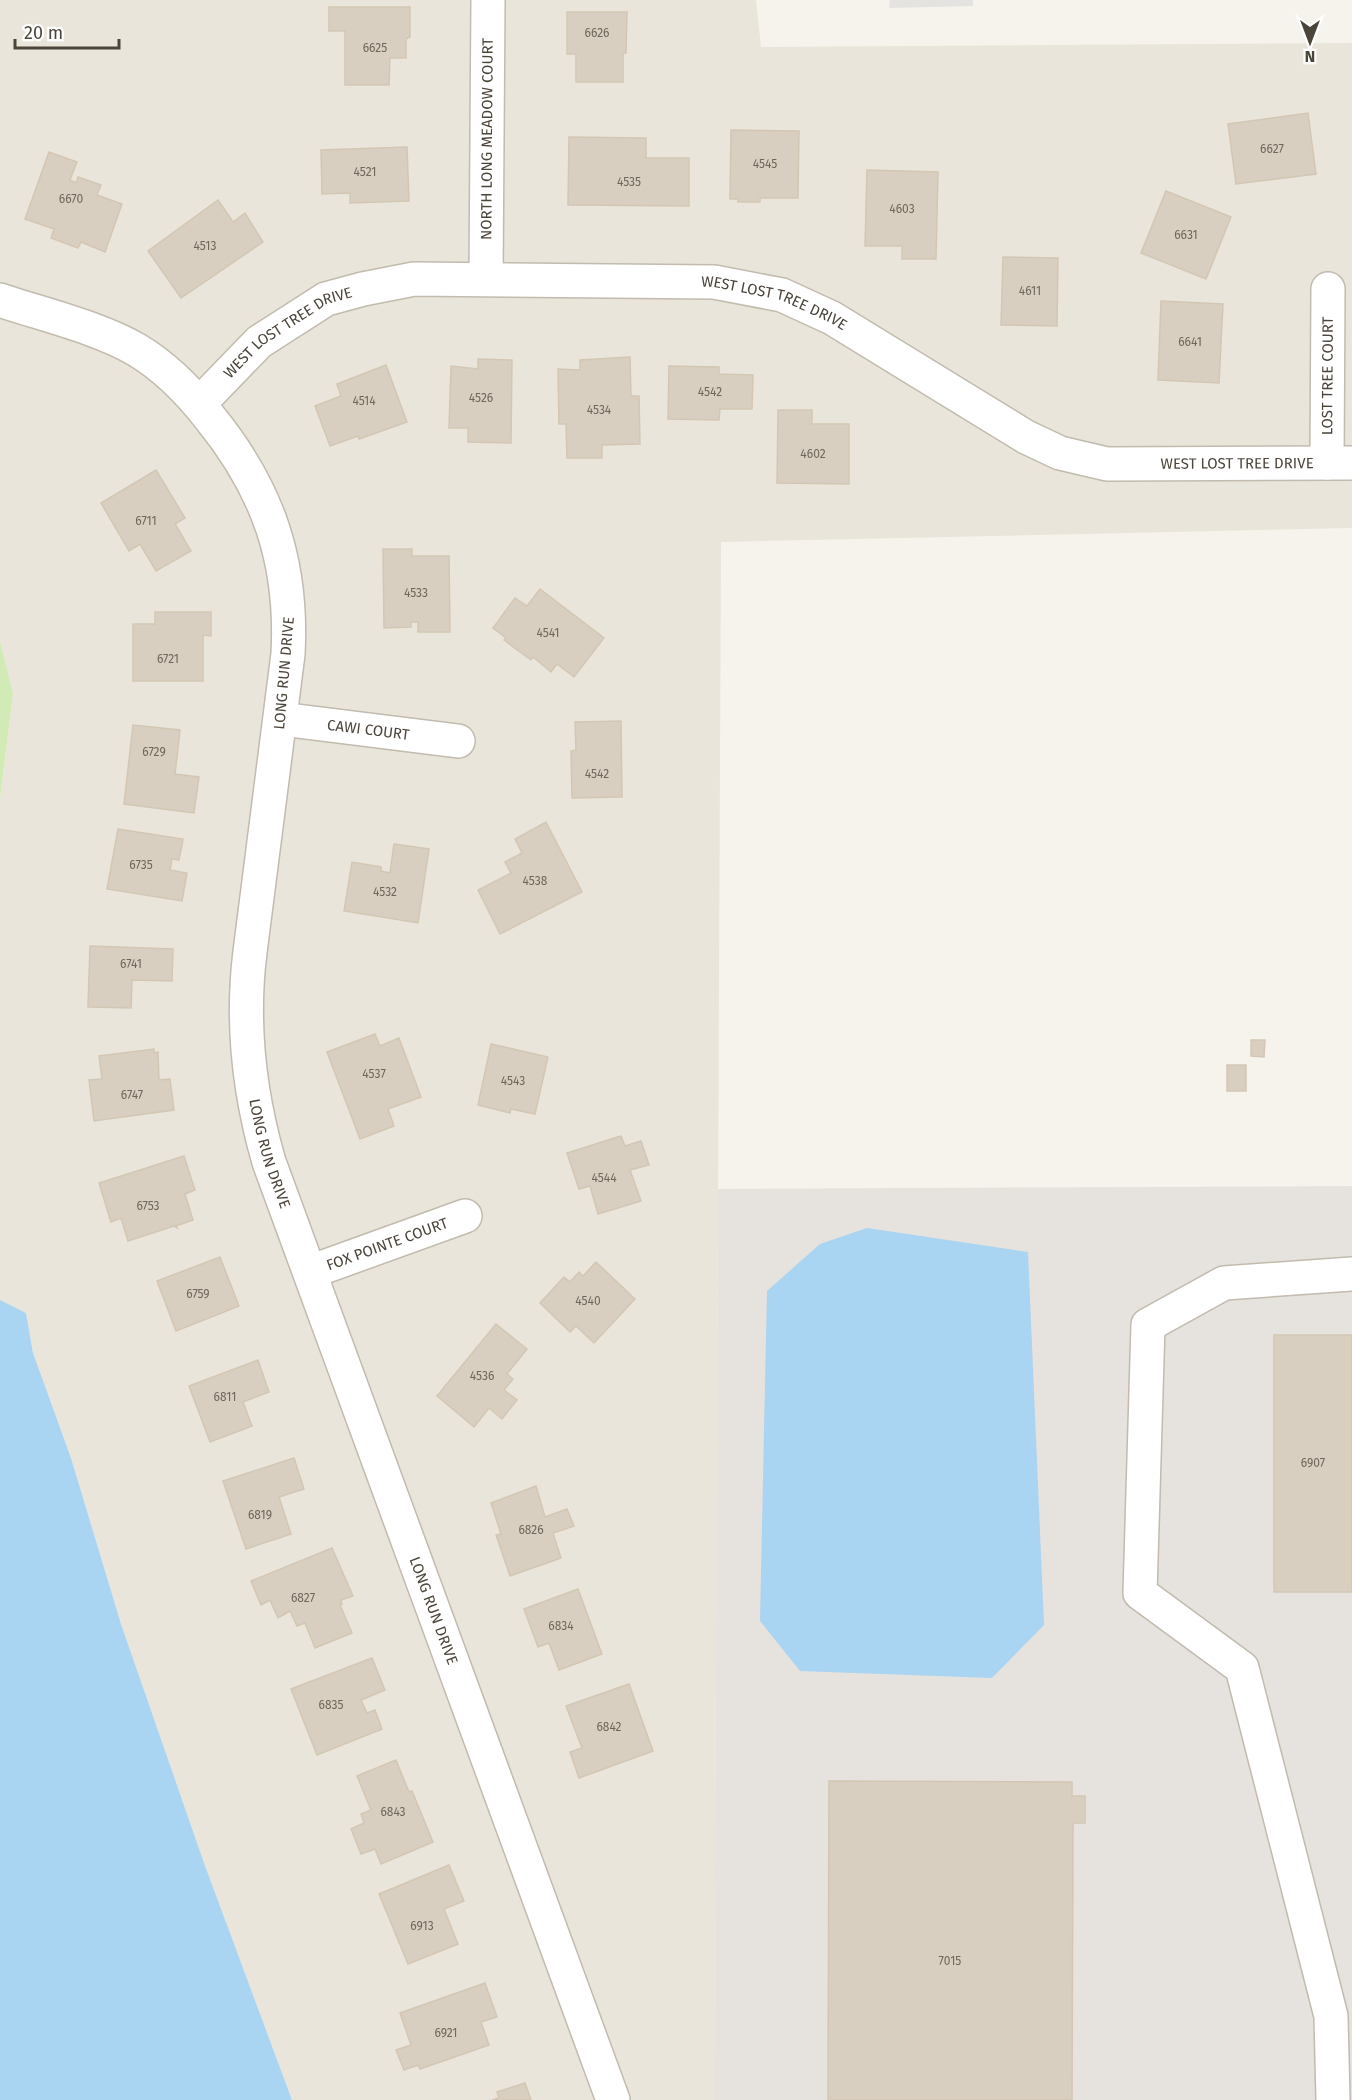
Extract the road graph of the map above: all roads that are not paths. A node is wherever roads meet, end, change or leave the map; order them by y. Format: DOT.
graph roads {
  1 [pos="488,0"];
  2 [pos="486,279"];
  3 [pos="1328,289"];
  4 [pos="0,300"];
  5 [pos="199,404"];
  6 [pos="1340,463"];
  7 [pos="281,719"];
  8 [pos="458,741"];
  9 [pos="465,1216"];
  10 [pos="310,1272"];
  11 [pos="1352,1274"];
  12 [pos="613,2100"];
  13 [pos="1333,2100"];
  1 -- 2 [label="street, NORTH LONG MEADOW COURT"];
  2 -- 5 [label="street, WEST LOST TREE DRIVE"];
  2 -- 6 [label="street, WEST LOST TREE DRIVE"];
  3 -- 6 [label="street, LOST TREE COURT"];
  4 -- 5 [label="street, LONG RUN DRIVE"];
  5 -- 7 [label="street, LONG RUN DRIVE"];
  7 -- 8 [label="street, CAWI COURT"];
  7 -- 10 [label="street, LONG RUN DRIVE"];
  9 -- 10 [label="street, FOX POINTE COURT"];
  10 -- 12 [label="street, LONG RUN DRIVE"];
  11 -- 13 [label="street"];
}
